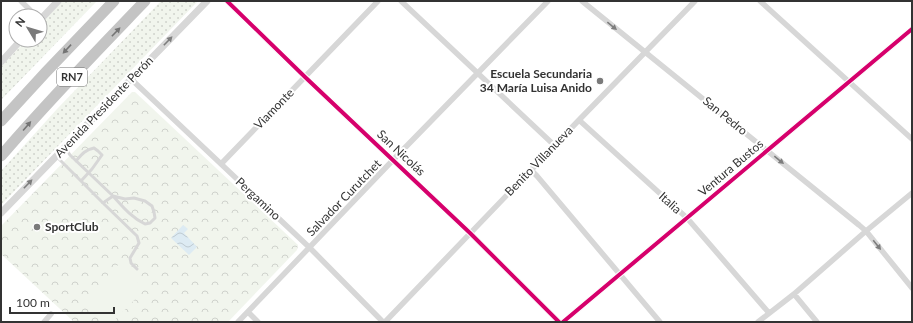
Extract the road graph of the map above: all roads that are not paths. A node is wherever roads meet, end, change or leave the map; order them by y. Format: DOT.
graph roads {
  1 [pos="58,1"];
  2 [pos="114,1"];
  3 [pos="146,1"];
  4 [pos="207,1"];
  5 [pos="227,1"];
  6 [pos="378,1"];
  7 [pos="401,1"];
  8 [pos="548,1"];
  9 [pos="582,1"];
  10 [pos="695,1"];
  11 [pos="760,1"];
  12 [pos="48,12"];
  13 [pos="912,29"];
  14 [pos="14,48"];
  15 [pos="645,53"];
  16 [pos="1,62"];
  17 [pos="478,73"];
  18 [pos="305,77"];
  19 [pos="131,80"];
  20 [pos="849,82"];
  21 [pos="579,120"];
  22 [pos="1,122"];
  23 [pos="912,139"];
  24 [pos="554,145"];
  25 [pos="65,146"];
  26 [pos="767,150"];
  27 [pos="1,156"];
  28 [pos="56,156"];
  29 [pos="393,160"];
  30 [pos="76,161"];
  31 [pos="221,164"];
  32 [pos="531,170"];
  33 [pos="89,173"];
  34 [pos="81,181"];
  35 [pos="912,193"];
  36 [pos="113,196"];
  37 [pos="103,203"];
  38 [pos="1,213"];
  39 [pos="687,218"];
  40 [pos="866,231"];
  41 [pos="470,233"];
  42 [pos="310,248"];
  43 [pos="137,269"];
  44 [pos="620,274"];
  45 [pos="912,288"];
  46 [pos="794,294"];
  47 [pos="248,312"];
  48 [pos="51,314"];
  49 [pos="768,314"];
  50 [pos="44,322"];
  51 [pos="238,322"];
  52 [pos="258,322"];
  53 [pos="384,322"];
  54 [pos="559,322"];
  55 [pos="563,322"];
  56 [pos="660,322"];
  57 [pos="758,322"];
  58 [pos="817,322"];
  1 -- 12 [label="street"];
  2 -- 22 [label="highway, RN7, one-way"];
  27 -- 3 [label="highway, RN7, one-way"];
  19 -- 4 [label="street, Avenida Presidente Perón, one-way"];
  5 -- 18 [label="street, San Nicolás"];
  6 -- 18 [label="street, Viamonte"];
  7 -- 17 [label="street"];
  8 -- 17 [label="street, Salvador Curutchet"];
  9 -- 15 [label="street, San Pedro, one-way"];
  10 -- 15 [label="street, Benito Villanueva"];
  11 -- 20 [label="street"];
  13 -- 20 [label="street, Ventura Bustos"];
  14 -- 16 [label="street"];
  15 -- 21 [label="street, Benito Villanueva"];
  15 -- 26 [label="street, San Pedro"];
  17 -- 24 [label="street"];
  17 -- 29 [label="street, Salvador Curutchet"];
  18 -- 29 [label="street, San Nicolás"];
  18 -- 31 [label="street, Viamonte"];
  19 -- 25 [label="street, Avenida Presidente Perón"];
  19 -- 31 [label="street, Pergamino"];
  20 -- 23 [label="street"];
  20 -- 26 [label="street, Ventura Bustos"];
  21 -- 24 [label="street, Benito Villanueva"];
  21 -- 39 [label="street, Italia"];
  24 -- 32 [label="street, Benito Villanueva"];
  25 -- 28 [label="street, Avenida Presidente Perón"];
  25 -- 30 [label="lane"];
  26 -- 39 [label="street, Ventura Bustos"];
  26 -- 40 [label="street, San Pedro, one-way"];
  28 -- 34 [label="lane"];
  38 -- 28 [label="street, Avenida Presidente Perón, one-way"];
  29 -- 41 [label="street, San Nicolás"];
  29 -- 42 [label="street, Salvador Curutchet"];
  30 -- 33 [label="lane"];
  30 -- 33 [label="lane"];
  31 -- 42 [label="street, Pergamino"];
  32 -- 41 [label="street, Benito Villanueva"];
  32 -- 44 [label="street"];
  33 -- 34 [label="lane"];
  33 -- 36 [label="lane"];
  34 -- 37 [label="lane"];
  35 -- 40 [label="street"];
  36 -- 36 [label="lane"];
  36 -- 37 [label="lane"];
  37 -- 43 [label="lane"];
  39 -- 44 [label="street, Ventura Bustos"];
  39 -- 49 [label="street, Italia"];
  40 -- 45 [label="street, San Pedro, one-way"];
  40 -- 46 [label="street"];
  41 -- 53 [label="street, Benito Villanueva"];
  41 -- 54 [label="street, San Nicolás"];
  42 -- 47 [label="street, Salvador Curutchet"];
  42 -- 53 [label="street, Pergamino"];
  44 -- 55 [label="street, Ventura Bustos"];
  44 -- 56 [label="street"];
  46 -- 49 [label="street"];
  46 -- 58 [label="street"];
  47 -- 51 [label="street, Salvador Curutchet"];
  47 -- 52 [label="street"];
  48 -- 50 [label="street"];
  49 -- 57 [label="street"];
}
